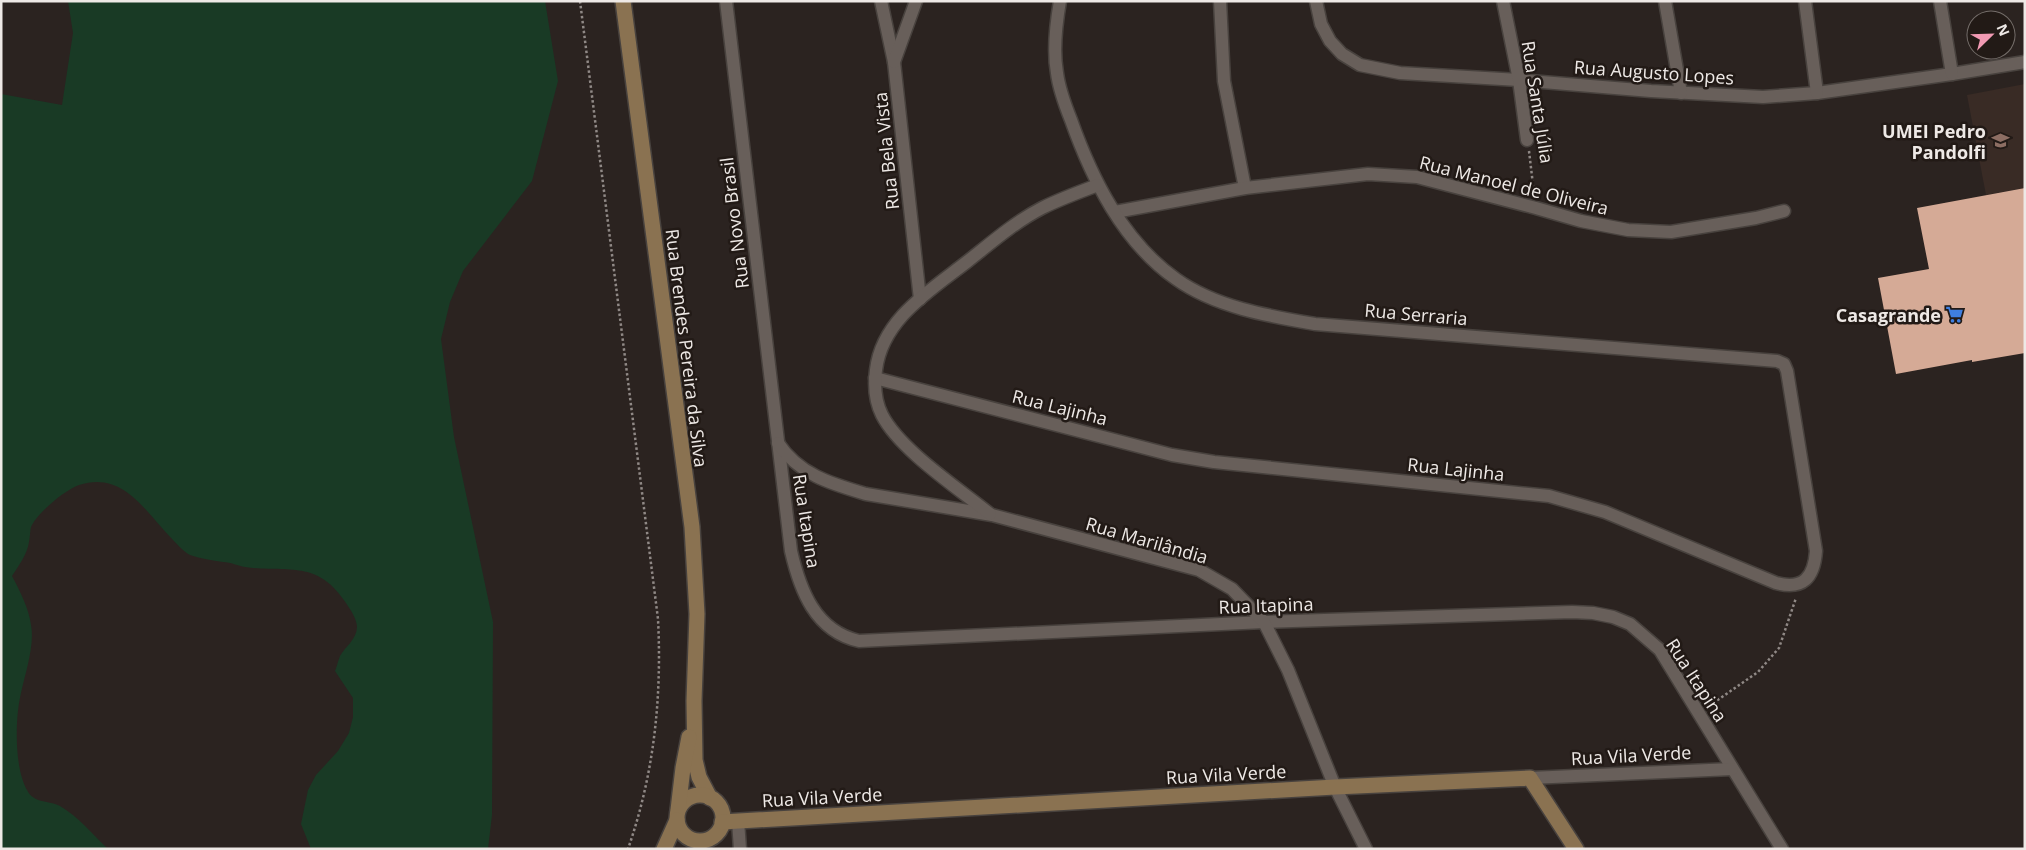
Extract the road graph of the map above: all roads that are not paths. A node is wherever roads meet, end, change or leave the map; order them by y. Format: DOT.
graph roads {
  1 [pos="623,1"];
  2 [pos="726,1"];
  3 [pos="881,1"];
  4 [pos="916,1"];
  5 [pos="1060,1"];
  6 [pos="1220,1"];
  7 [pos="1316,1"];
  8 [pos="1503,1"];
  9 [pos="1665,1"];
  10 [pos="1804,1"];
  11 [pos="1940,1"];
  12 [pos="894,62"];
  13 [pos="2025,62"];
  14 [pos="1952,74"];
  15 [pos="1519,80"];
  16 [pos="1681,93"];
  17 [pos="1818,93"];
  18 [pos="1527,140"];
  19 [pos="1098,185"];
  20 [pos="1246,188"];
  21 [pos="1784,211"];
  22 [pos="1115,212"];
  23 [pos="920,299"];
  24 [pos="874,378"];
  25 [pos="777,441"];
  26 [pos="992,515"];
  27 [pos="1802,583"];
  28 [pos="1264,622"];
  29 [pos="694,701"];
  30 [pos="1732,769"];
  31 [pos="1530,778"];
  32 [pos="1335,787"];
  33 [pos="710,798"];
  34 [pos="678,815"];
  35 [pos="738,820"];
  36 [pos="722,822"];
  37 [pos="707,840"];
  38 [pos="664,849"];
  39 [pos="692,849"];
  40 [pos="740,849"];
  41 [pos="1366,849"];
  42 [pos="1576,849"];
  43 [pos="1782,849"];
  1 -- 29 [label="main road, Rua Brendes Pereira da Silva"];
  2 -- 25 [label="street, Rua Novo Brasil"];
  3 -- 12 [label="street, Rua Bela Vista"];
  4 -- 12 [label="street"];
  5 -- 19 [label="street, Rua Serraria"];
  6 -- 20 [label="street"];
  7 -- 15 [label="street, Rua Augusto Lopes"];
  8 -- 15 [label="street, Rua Santa Júlia"];
  9 -- 16 [label="street"];
  10 -- 17 [label="street"];
  11 -- 14 [label="street"];
  12 -- 23 [label="street, Rua Bela Vista"];
  13 -- 14 [label="street, Rua Augusto Lopes"];
  14 -- 17 [label="street, Rua Augusto Lopes"];
  15 -- 16 [label="street, Rua Augusto Lopes"];
  15 -- 18 [label="street, Rua Santa Júlia"];
  16 -- 17 [label="street, Rua Augusto Lopes"];
  19 -- 22 [label="street, Rua Serraria"];
  19 -- 23 [label="street"];
  20 -- 21 [label="street, Rua Manoel de Oliveira"];
  20 -- 22 [label="street, Rua Manoel de Oliveira"];
  22 -- 27 [label="street, Rua Serraria"];
  23 -- 24 [label="street"];
  24 -- 26 [label="street"];
  24 -- 27 [label="street, Rua Lajinha"];
  25 -- 26 [label="street, Rua Marilândia"];
  25 -- 28 [label="street, Rua Itapina"];
  26 -- 28 [label="street, Rua Marilândia"];
  28 -- 30 [label="street, Rua Itapina"];
  28 -- 32 [label="street, Rua Marilândia"];
  29 -- 33 [label="main road, Rua Brendes Pereira da Silva"];
  29 -- 34 [label="main road, Rua Brendes Pereira da Silva"];
  30 -- 31 [label="street, Rua Vila Verde"];
  30 -- 43 [label="street, Rua Itapina"];
  31 -- 32 [label="main road, Rua Vila Verde"];
  31 -- 42 [label="main road"];
  32 -- 35 [label="main road, Rua Vila Verde"];
  32 -- 41 [label="street, Rua Marilândia"];
  33 -- 34 [label="main road"];
  33 -- 36 [label="main road"];
  34 -- 37 [label="main road"];
  34 -- 38 [label="main road, Rua Brendes Pereira da Silva"];
  35 -- 36 [label="main road, Rua Vila Verde"];
  35 -- 40 [label="street"];
  36 -- 37 [label="main road"];
  37 -- 39 [label="main road"];
}
